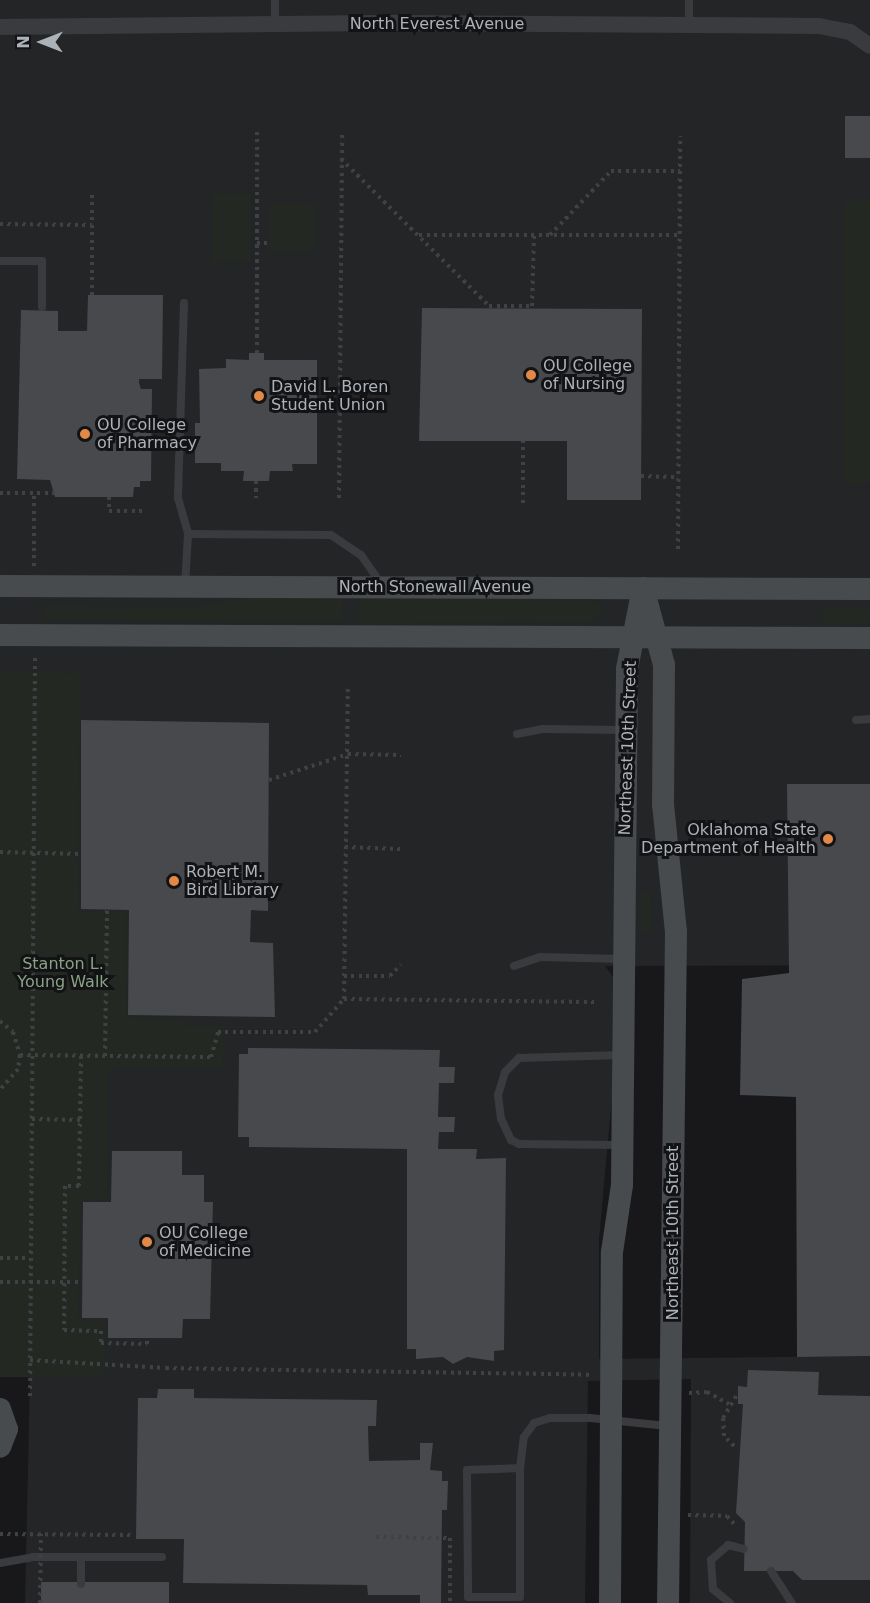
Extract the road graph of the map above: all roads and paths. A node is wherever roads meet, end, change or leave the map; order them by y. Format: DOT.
graph roads {
  1 [pos="275,0"];
  2 [pos="689,0"];
  3 [pos="275,24"];
  4 [pos="689,25"];
  5 [pos="0,27"];
  6 [pos="870,46"];
  7 [pos="256,132"];
  8 [pos="342,133"];
  9 [pos="680,136"];
  10 [pos="341,159"];
  11 [pos="680,171"];
  12 [pos="92,194"];
  13 [pos="0,224"];
  14 [pos="92,225"];
  15 [pos="419,235"];
  16 [pos="534,235"];
  17 [pos="550,235"];
  18 [pos="679,236"];
  19 [pos="256,243"];
  20 [pos="270,243"];
  21 [pos="0,261"];
  22 [pos="92,295"];
  23 [pos="184,303"];
  24 [pos="42,307"];
  25 [pos="256,353"];
  26 [pos="523,441"];
  27 [pos="641,476"];
  28 [pos="678,477"];
  29 [pos="256,481"];
  30 [pos="0,493"];
  31 [pos="34,494"];
  32 [pos="55,494"];
  33 [pos="109,497"];
  34 [pos="256,498"];
  35 [pos="339,498"];
  36 [pos="523,503"];
  37 [pos="147,511"];
  38 [pos="188,534"];
  39 [pos="678,549"];
  40 [pos="34,564"];
  41 [pos="0,586"];
  42 [pos="185,586"];
  43 [pos="383,587"];
  44 [pos="643,588"];
  45 [pos="870,589"];
  46 [pos="0,635"];
  47 [pos="645,636"];
  48 [pos="870,638"];
  49 [pos="36,650"];
  50 [pos="348,685"];
  51 [pos="870,719"];
  52 [pos="856,720"];
  53 [pos="626,730"];
  54 [pos="517,734"];
  55 [pos="348,754"];
  56 [pos="401,755"];
  57 [pos="269,780"];
  58 [pos="345,847"];
  59 [pos="400,849"];
  60 [pos="0,852"];
  61 [pos="34,852"];
  62 [pos="81,854"];
  63 [pos="106,909"];
  64 [pos="624,959"];
  65 [pos="401,963"];
  66 [pos="514,966"];
  67 [pos="344,976"];
  68 [pos="344,999"];
  69 [pos="594,1002"];
  70 [pos="0,1021"];
  71 [pos="20,1055"];
  72 [pos="33,1055"];
  73 [pos="623,1055"];
  74 [pos="81,1056"];
  75 [pos="105,1056"];
  76 [pos="0,1089"];
  77 [pos="32,1119"];
  78 [pos="80,1120"];
  79 [pos="622,1145"];
  80 [pos="0,1258"];
  81 [pos="30,1258"];
  82 [pos="0,1282"];
  83 [pos="82,1282"];
  84 [pos="147,1338"];
  85 [pos="30,1360"];
  86 [pos="590,1376"];
  87 [pos="689,1393"];
  88 [pos="30,1396"];
  89 [pos="736,1396"];
  90 [pos="729,1404"];
  91 [pos="0,1409"];
  92 [pos="611,1423"];
  93 [pos="671,1427"];
  94 [pos="734,1446"];
  95 [pos="0,1447"];
  96 [pos="520,1468"];
  97 [pos="688,1515"];
  98 [pos="735,1525"];
  99 [pos="0,1534"];
  100 [pos="41,1534"];
  101 [pos="135,1535"];
  102 [pos="376,1537"];
  103 [pos="744,1549"];
  104 [pos="162,1557"];
  105 [pos="81,1558"];
  106 [pos="0,1563"];
  107 [pos="771,1571"];
  108 [pos="81,1584"];
  109 [pos="40,1603"];
  110 [pos="450,1603"];
  111 [pos="610,1603"];
  112 [pos="668,1603"];
  113 [pos="730,1603"];
  114 [pos="792,1603"];
  1 -- 3 [label="lane"];
  2 -- 4 [label="lane"];
  3 -- 4 [label="street, North Everest Avenue"];
  3 -- 5 [label="street, North Everest Avenue"];
  4 -- 6 [label="street, North Everest Avenue"];
  7 -- 19 [label="path"];
  8 -- 10 [label="path"];
  9 -- 11 [label="path"];
  10 -- 15 [label="path"];
  10 -- 35 [label="path"];
  11 -- 17 [label="path"];
  11 -- 18 [label="path"];
  12 -- 14 [label="path"];
  13 -- 14 [label="path"];
  14 -- 22 [label="path"];
  15 -- 16 [label="path"];
  15 -- 16 [label="path"];
  16 -- 17 [label="path"];
  17 -- 18 [label="path"];
  18 -- 28 [label="path"];
  19 -- 20 [label="path"];
  19 -- 25 [label="path"];
  21 -- 24 [label="lane"];
  23 -- 38 [label="lane"];
  26 -- 36 [label="path"];
  27 -- 28 [label="path"];
  28 -- 39 [label="path"];
  29 -- 34 [label="path"];
  30 -- 31 [label="path"];
  31 -- 32 [label="path"];
  31 -- 40 [label="path"];
  33 -- 37 [label="path"];
  38 -- 42 [label="lane"];
  38 -- 43 [label="lane"];
  41 -- 42 [label="main road, North Stonewall Avenue"];
  42 -- 43 [label="main road, North Stonewall Avenue"];
  43 -- 44 [label="main road, North Stonewall Avenue"];
  44 -- 45 [label="main road, North Stonewall Avenue"];
  44 -- 47 [label="main road, Northeast 10th Street"];
  46 -- 47 [label="main road"];
  47 -- 48 [label="main road"];
  47 -- 53 [label="main road, Northeast 10th Street"];
  47 -- 93 [label="main road, Northeast 10th Street"];
  49 -- 61 [label="path"];
  50 -- 55 [label="path"];
  51 -- 52 [label="lane"];
  53 -- 54 [label="lane"];
  53 -- 64 [label="main road, Northeast 10th Street"];
  55 -- 56 [label="path"];
  55 -- 57 [label="path"];
  55 -- 58 [label="path"];
  58 -- 59 [label="path"];
  58 -- 67 [label="path"];
  60 -- 61 [label="path"];
  61 -- 62 [label="path"];
  61 -- 72 [label="path"];
  63 -- 75 [label="path"];
  64 -- 66 [label="lane"];
  64 -- 73 [label="main road, Northeast 10th Street"];
  65 -- 67 [label="path"];
  67 -- 68 [label="path"];
  68 -- 69 [label="path"];
  68 -- 75 [label="path"];
  70 -- 71 [label="path"];
  71 -- 72 [label="path"];
  71 -- 76 [label="path"];
  72 -- 74 [label="path"];
  72 -- 77 [label="path"];
  73 -- 79 [label="main road, Northeast 10th Street"];
  73 -- 79 [label="lane"];
  74 -- 75 [label="path"];
  74 -- 78 [label="path"];
  77 -- 78 [label="path"];
  77 -- 81 [label="path"];
  78 -- 84 [label="path"];
  79 -- 92 [label="main road, Northeast 10th Street"];
  80 -- 81 [label="path"];
  81 -- 85 [label="path"];
  82 -- 83 [label="path, bridge"];
  85 -- 86 [label="path"];
  85 -- 88 [label="path"];
  87 -- 90 [label="path"];
  89 -- 90 [label="path"];
  90 -- 94 [label="path"];
  91 -- 95 [label="main road"];
  92 -- 93 [label="lane"];
  92 -- 96 [label="lane"];
  92 -- 111 [label="main road, Northeast 10th Street"];
  93 -- 112 [label="main road, Northeast 10th Street"];
  96 -- 96 [label="lane"];
  97 -- 98 [label="path"];
  99 -- 100 [label="path"];
  100 -- 101 [label="path"];
  100 -- 109 [label="path, bridge"];
  102 -- 110 [label="path"];
  103 -- 113 [label="lane"];
  104 -- 105 [label="lane"];
  105 -- 106 [label="lane"];
  105 -- 108 [label="lane"];
  107 -- 114 [label="lane"];
}
